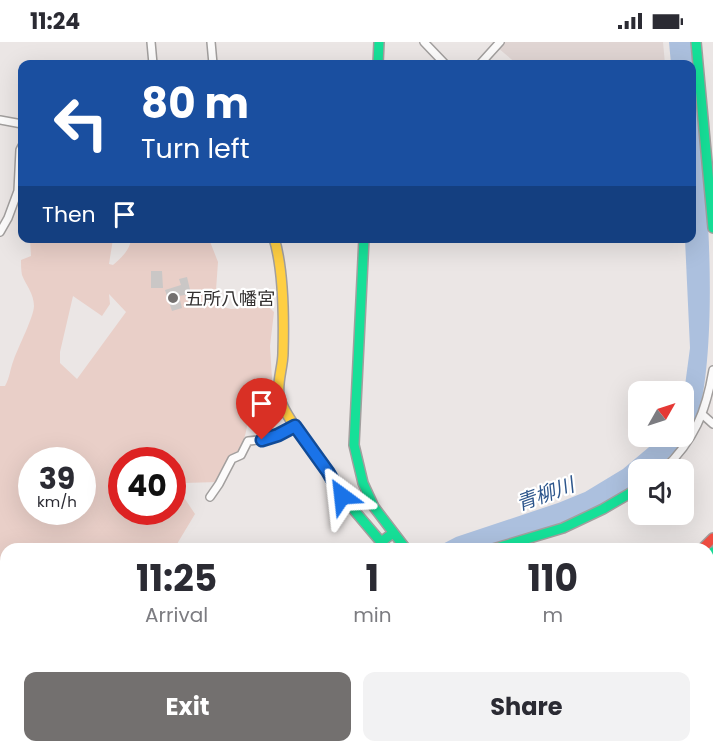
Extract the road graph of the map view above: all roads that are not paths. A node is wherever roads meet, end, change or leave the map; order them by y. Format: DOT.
graph roads {
  1 [pos="151,42"];
  2 [pos="211,42"];
  3 [pos="379,42"];
  4 [pos="424,42"];
  5 [pos="500,42"];
  6 [pos="696,42"];
  7 [pos="153,60"];
  8 [pos="213,60"];
  9 [pos="378,60"];
  10 [pos="442,60"];
  11 [pos="484,60"];
  12 [pos="0,120"];
  13 [pos="18,123"];
  14 [pos="18,191"];
  15 [pos="711,205"];
  16 [pos="713,228"];
  17 [pos="0,232"];
  18 [pos="276,243"];
  19 [pos="364,243"];
  20 [pos="713,370"];
  21 [pos="703,415"];
  22 [pos="713,424"];
  23 [pos="295,426"];
  24 [pos="672,459"];
  25 [pos="628,494"];
  26 [pos="210,497"];
  27 [pos="393,532"];
  28 [pos="382,543"];
  29 [pos="385,543"];
  30 [pos="401,543"];
  31 [pos="513,543"];
  1 -- 7 [label="street"];
  2 -- 8 [label="street"];
  3 -- 9 [label="street"];
  4 -- 10 [label="street"];
  5 -- 11 [label="street"];
  6 -- 15 [label="street"];
  12 -- 13 [label="street"];
  14 -- 17 [label="street"];
  15 -- 16 [label="street"];
  18 -- 23 [label="street"];
  19 -- 27 [label="street"];
  20 -- 21 [label="street"];
  21 -- 22 [label="street"];
  21 -- 24 [label="street"];
  23 -- 26 [label="street"];
  23 -- 28 [label="street"];
  25 -- 31 [label="street"];
  27 -- 29 [label="street"];
  27 -- 30 [label="street"];
}
